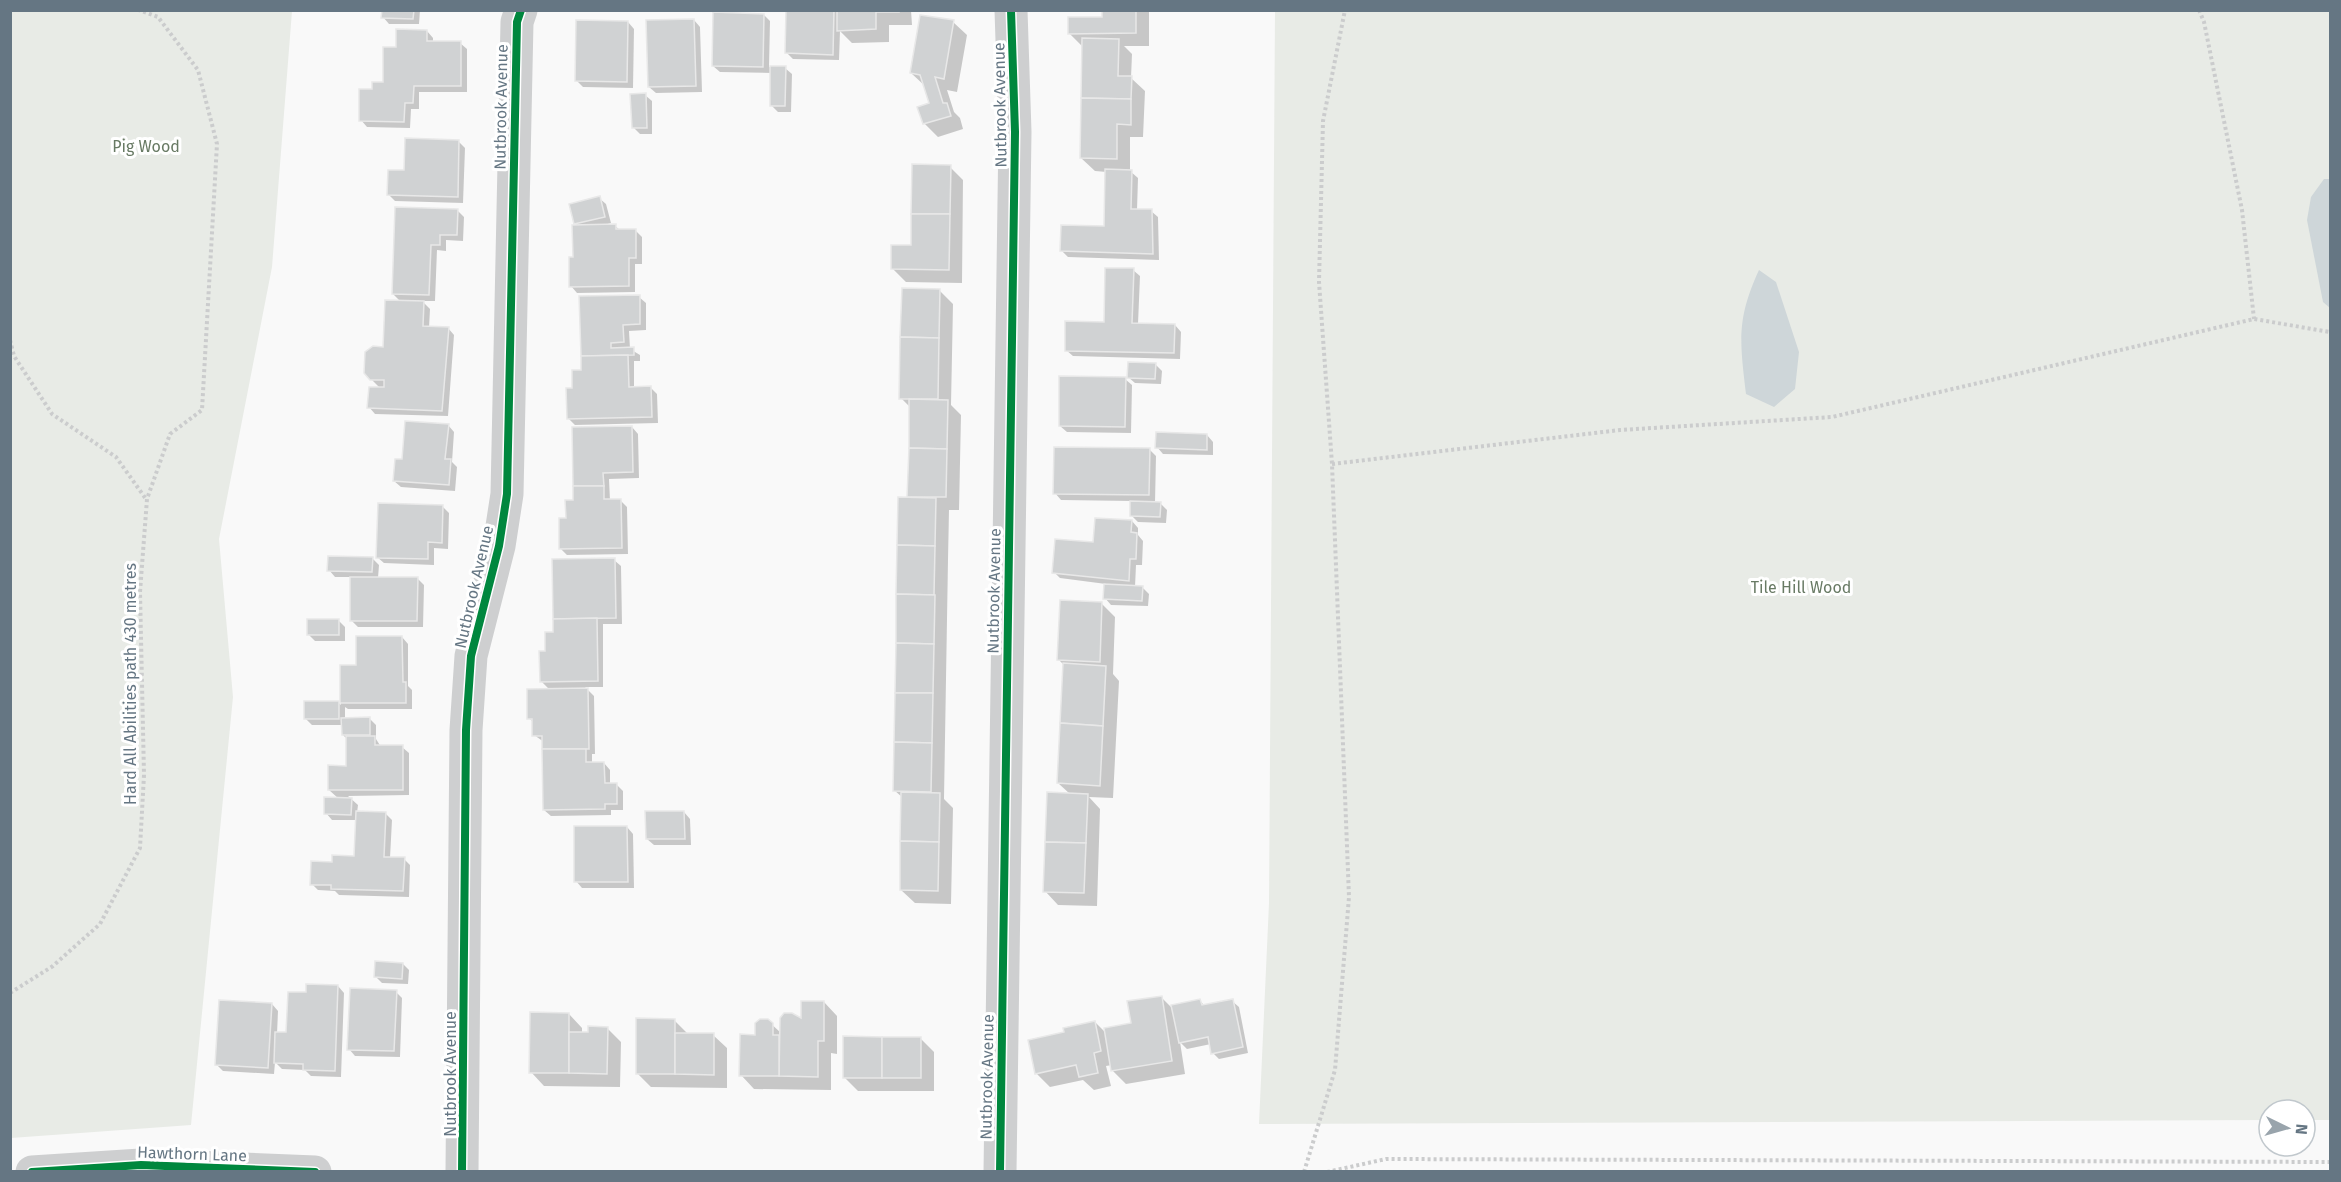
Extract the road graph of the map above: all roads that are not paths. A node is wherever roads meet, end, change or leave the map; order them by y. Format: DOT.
graph roads {
  1 [pos="521,10"];
  2 [pos="1011,10"];
  3 [pos="32,1172"];
  4 [pos="315,1172"];
  5 [pos="462,1172"];
  6 [pos="1000,1172"];
  1 -- 5 [label="street, Nutbrook Avenue"];
  2 -- 6 [label="street, Nutbrook Avenue"];
  3 -- 4 [label="street, Hawthorn Lane"];
}
